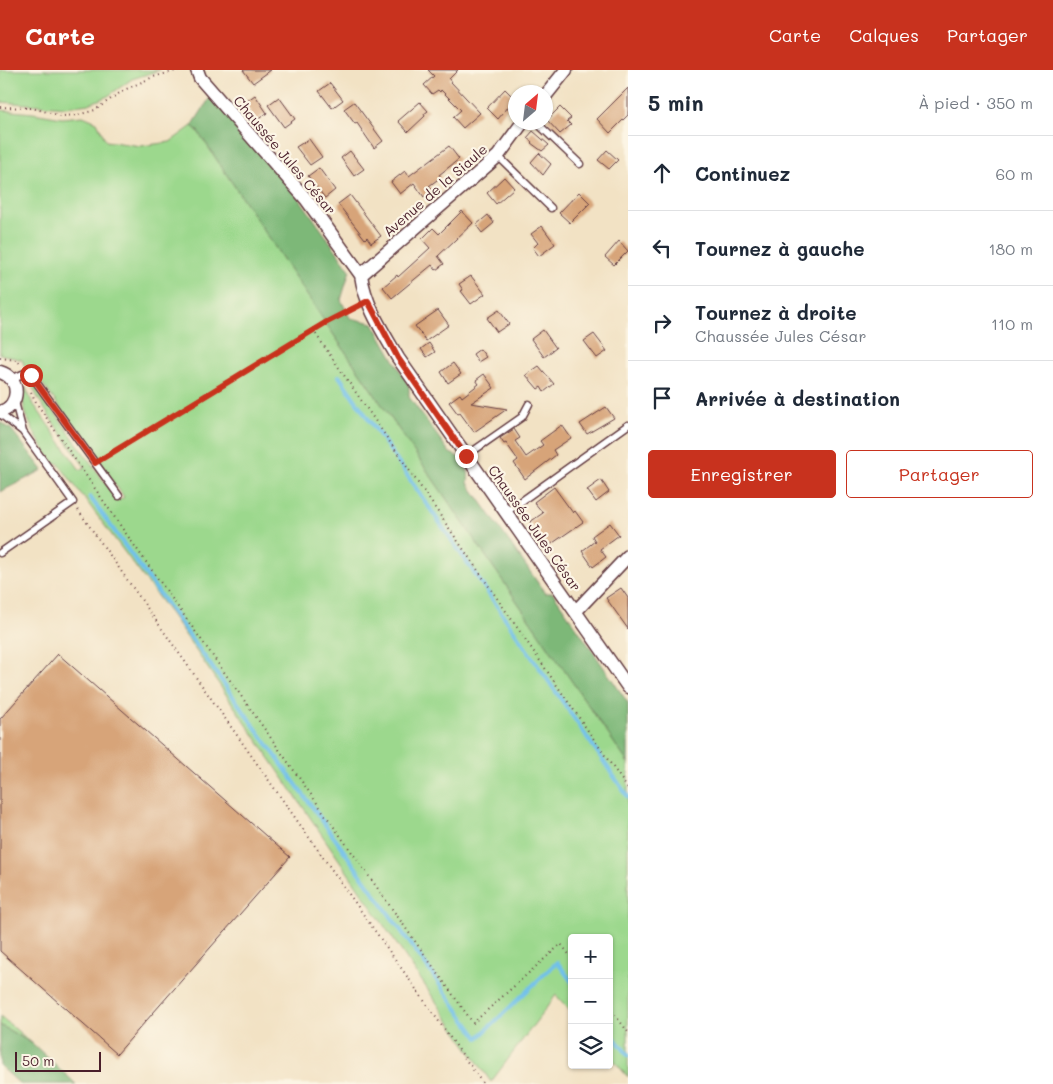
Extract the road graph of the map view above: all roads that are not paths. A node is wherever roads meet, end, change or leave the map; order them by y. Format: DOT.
graph roads {
  1 [pos="197,70"];
  2 [pos="566,70"];
  3 [pos="553,86"];
  4 [pos="517,130"];
  5 [pos="544,130"];
  6 [pos="498,156"];
  7 [pos="580,164"];
  8 [pos="551,208"];
  9 [pos="361,275"];
  10 [pos="0,372"];
  11 [pos="11,379"];
  12 [pos="14,401"];
  13 [pos="529,404"];
  14 [pos="0,413"];
  15 [pos="628,425"];
  16 [pos="23,432"];
  17 [pos="466,456"];
  18 [pos="119,496"];
  19 [pos="505,513"];
  20 [pos="0,553"];
  21 [pos="628,556"];
  22 [pos="576,611"];
  23 [pos="628,687"];
  1 -- 9 [label="street, Chaussée Jules César"];
  2 -- 3 [label="street"];
  4 -- 6 [label="street, Avenue de la Siaule"];
  5 -- 7 [label="lane"];
  6 -- 8 [label="lane"];
  6 -- 9 [label="street, Avenue de la Siaule"];
  9 -- 17 [label="street, Chaussée Jules César"];
  10 -- 11 [label="street"];
  11 -- 12 [label="street"];
  11 -- 18 [label="lane"];
  12 -- 14 [label="street"];
  12 -- 16 [label="lane"];
  13 -- 17 [label="lane"];
  14 -- 16 [label="lane"];
  15 -- 19 [label="lane"];
  16 -- 20 [label="lane"];
  17 -- 19 [label="street, Chaussée Jules César"];
  19 -- 22 [label="street, Chaussée Jules César"];
  21 -- 22 [label="street"];
  22 -- 23 [label="street, Chaussée Jules César"];
}
